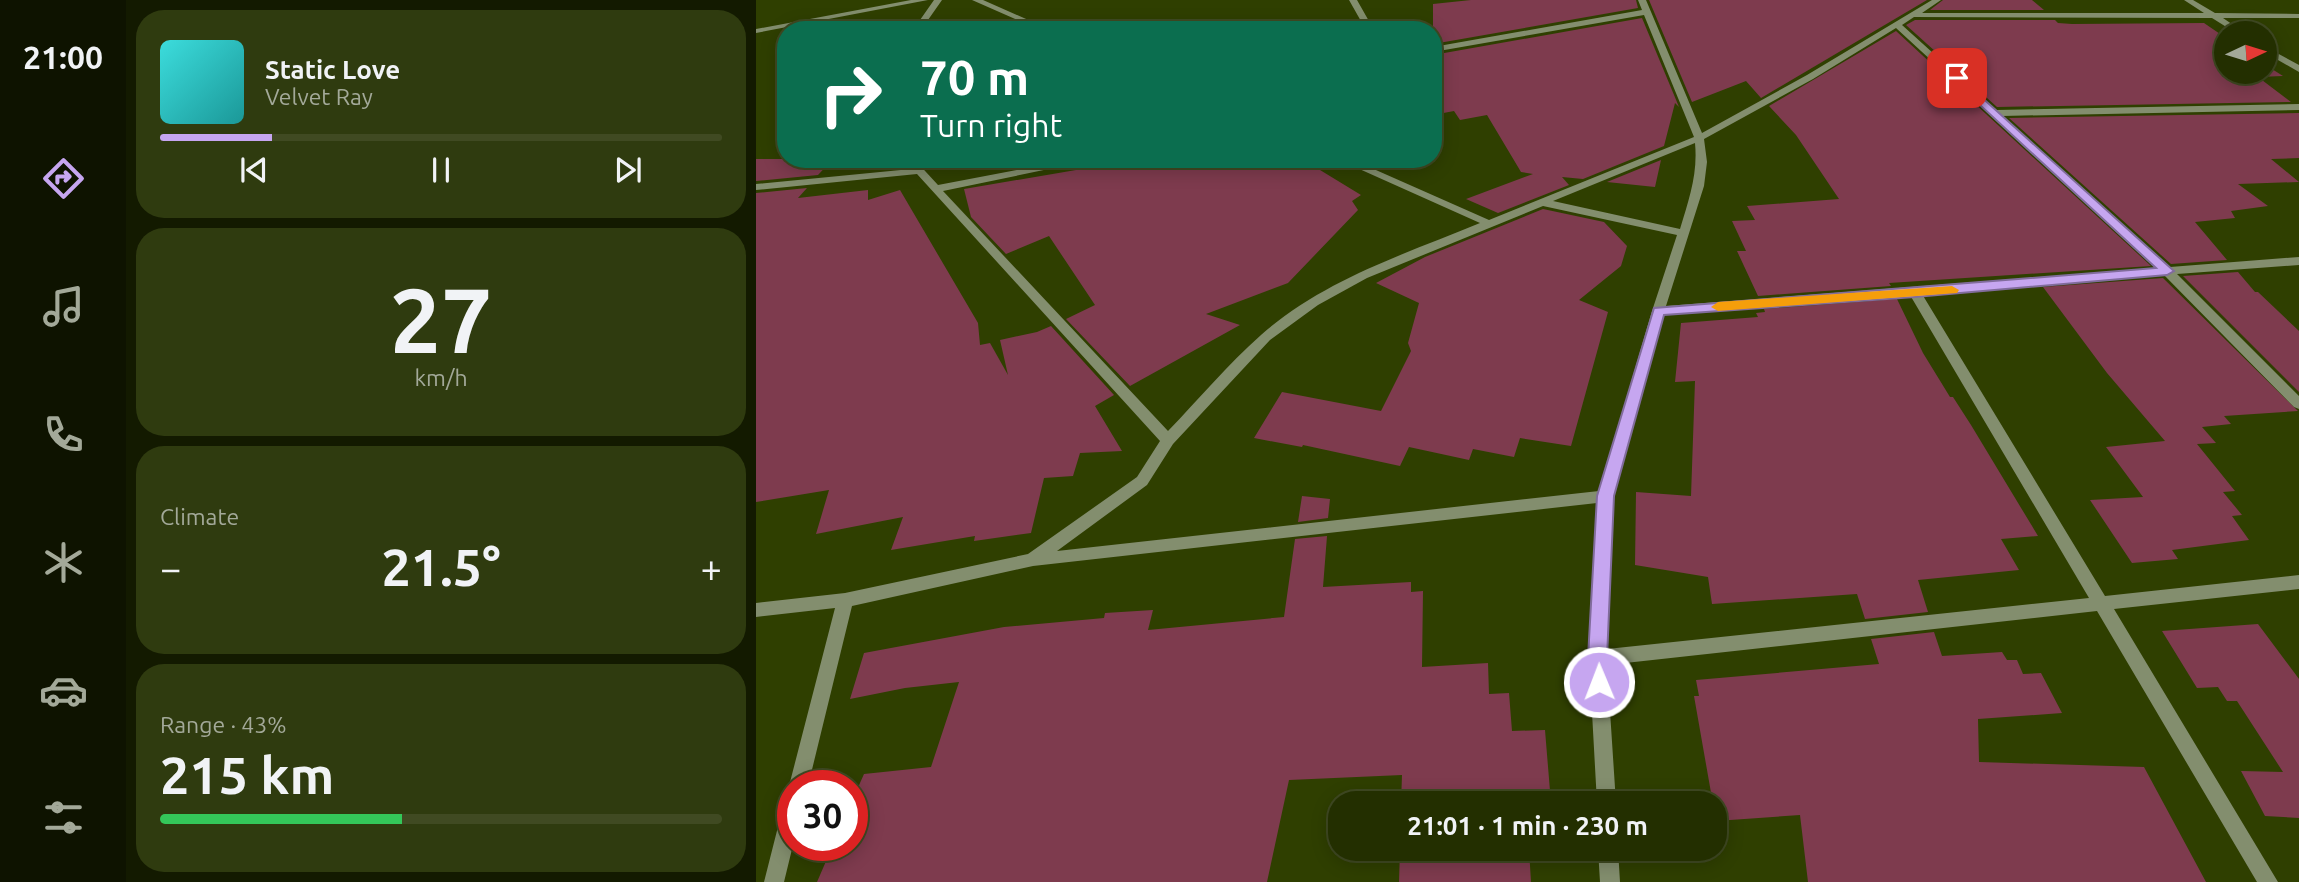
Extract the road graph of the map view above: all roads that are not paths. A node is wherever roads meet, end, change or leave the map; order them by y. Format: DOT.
graph roads {
  1 [pos="924,0"];
  2 [pos="938,0"];
  3 [pos="976,0"];
  4 [pos="1353,0"];
  5 [pos="1937,0"];
  6 [pos="2188,0"];
  7 [pos="1643,6"];
  8 [pos="1914,15"];
  9 [pos="2213,16"];
  10 [pos="2299,16"];
  11 [pos="810,21"];
  12 [pos="924,21"];
  13 [pos="1026,21"];
  14 [pos="1365,21"];
  15 [pos="2221,21"];
  16 [pos="1898,26"];
  17 [pos="777,27"];
  18 [pos="756,31"];
  19 [pos="1442,48"];
  20 [pos="2277,56"];
  21 [pos="2299,69"];
  22 [pos="2299,107"];
  23 [pos="1996,113"];
  24 [pos="1699,138"];
  25 [pos="916,168"];
  26 [pos="1045,168"];
  27 [pos="1362,168"];
  28 [pos="919,171"];
  29 [pos="756,187"];
  30 [pos="936,189"];
  31 [pos="1545,202"];
  32 [pos="1490,224"];
  33 [pos="1684,233"];
  34 [pos="2299,261"];
  35 [pos="2167,271"];
  36 [pos="1915,293"];
  37 [pos="1658,311"];
  38 [pos="2299,404"];
  39 [pos="1168,440"];
  40 [pos="1605,496"];
  41 [pos="1032,560"];
  42 [pos="2299,582"];
  43 [pos="845,600"];
  44 [pos="2104,604"];
  45 [pos="756,610"];
  46 [pos="1598,658"];
  47 [pos="802,770"];
  48 [pos="1605,791"];
  49 [pos="779,861"];
  50 [pos="1609,861"];
  51 [pos="774,882"];
  52 [pos="1610,882"];
  53 [pos="2268,882"];
  1 -- 11 [label="street"];
  2 -- 12 [label="street"];
  3 -- 13 [label="street"];
  4 -- 14 [label="street"];
  5 -- 8 [label="street"];
  6 -- 9 [label="street"];
  7 -- 19 [label="street"];
  7 -- 24 [label="street"];
  8 -- 9 [label="street"];
  8 -- 16 [label="street"];
  9 -- 10 [label="street"];
  9 -- 15 [label="street"];
  16 -- 23 [label="street"];
  16 -- 24 [label="street"];
  17 -- 18 [label="street"];
  20 -- 21 [label="street"];
  22 -- 23 [label="street"];
  23 -- 35 [label="street"];
  24 -- 31 [label="street"];
  24 -- 33 [label="street"];
  25 -- 28 [label="street"];
  26 -- 30 [label="street"];
  27 -- 32 [label="street"];
  28 -- 29 [label="street"];
  28 -- 30 [label="street"];
  30 -- 39 [label="street"];
  31 -- 32 [label="street"];
  31 -- 33 [label="street"];
  32 -- 39 [label="street"];
  33 -- 37 [label="street"];
  34 -- 35 [label="street"];
  35 -- 36 [label="street"];
  35 -- 38 [label="street"];
  36 -- 37 [label="street"];
  36 -- 44 [label="street"];
  37 -- 40 [label="street"];
  39 -- 41 [label="street"];
  40 -- 41 [label="street"];
  40 -- 46 [label="street"];
  41 -- 43 [label="street"];
  42 -- 44 [label="street"];
  43 -- 45 [label="street"];
  43 -- 47 [label="street"];
  44 -- 46 [label="street"];
  44 -- 53 [label="street"];
  46 -- 48 [label="street"];
  49 -- 51 [label="street"];
  50 -- 52 [label="street"];
}
